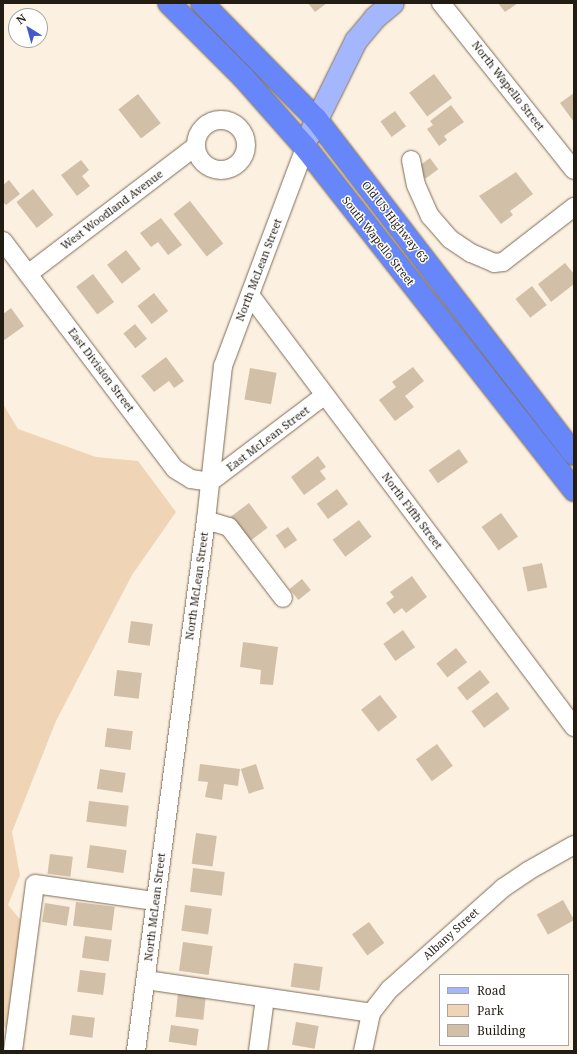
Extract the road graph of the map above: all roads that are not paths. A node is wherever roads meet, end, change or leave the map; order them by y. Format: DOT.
graph roads {
  1 [pos="169,3"];
  2 [pos="202,3"];
  3 [pos="393,3"];
  4 [pos="442,3"];
  5 [pos="311,134"];
  6 [pos="195,147"];
  7 [pos="411,160"];
  8 [pos="574,170"];
  9 [pos="574,207"];
  10 [pos="3,241"];
  11 [pos="28,274"];
  12 [pos="250,295"];
  13 [pos="325,396"];
  14 [pos="574,454"];
  15 [pos="210,482"];
  16 [pos="574,490"];
  17 [pos="206,520"];
  18 [pos="283,598"];
  19 [pos="574,727"];
  20 [pos="574,845"];
  21 [pos="156,901"];
  22 [pos="146,980"];
  23 [pos="264,998"];
  24 [pos="371,1013"];
  25 [pos="13,1051"];
  26 [pos="136,1051"];
  27 [pos="258,1051"];
  28 [pos="363,1051"];
  1 -- 5 [label="highway, South Wapello Street"];
  2 -- 5 [label="highway, Old US Highway 63"];
  3 -- 5 [label="main road"];
  4 -- 8 [label="street, North Wapello Street"];
  5 -- 12 [label="street, North McLean Street"];
  5 -- 14 [label="highway, Old US Highway 63"];
  5 -- 16 [label="highway, South Wapello Street"];
  6 -- 11 [label="street, West Woodland Avenue"];
  7 -- 9 [label="street"];
  10 -- 11 [label="street, East Division Street"];
  11 -- 15 [label="street, East Division Street"];
  12 -- 13 [label="street, North Fifth Street"];
  12 -- 15 [label="street, North McLean Street"];
  13 -- 15 [label="street, East McLean Street"];
  13 -- 19 [label="street, North Fifth Street"];
  15 -- 17 [label="street, North McLean Street"];
  17 -- 18 [label="street"];
  17 -- 21 [label="street, North McLean Street"];
  20 -- 24 [label="street, Albany Street"];
  21 -- 22 [label="street, North McLean Street"];
  21 -- 25 [label="street"];
  22 -- 23 [label="street"];
  22 -- 26 [label="street, North McLean Street"];
  23 -- 24 [label="street"];
  23 -- 27 [label="street"];
  24 -- 28 [label="street, Albany Street"];
}
